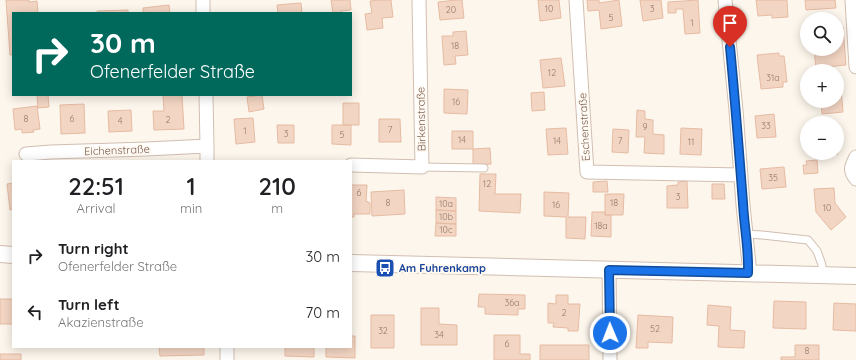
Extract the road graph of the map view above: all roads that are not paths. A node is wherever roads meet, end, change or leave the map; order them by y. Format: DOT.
graph roads {
  1 [pos="419,0"];
  2 [pos="576,0"];
  3 [pos="725,0"];
  4 [pos="852,0"];
  5 [pos="856,68"];
  6 [pos="206,96"];
  7 [pos="207,146"];
  8 [pos="26,154"];
  9 [pos="856,157"];
  10 [pos="206,160"];
  11 [pos="352,165"];
  12 [pos="422,166"];
  13 [pos="484,168"];
  14 [pos="741,175"];
  15 [pos="856,179"];
  16 [pos="746,234"];
  17 [pos="0,254"];
  18 [pos="12,254"];
  19 [pos="352,263"];
  20 [pos="609,270"];
  21 [pos="748,273"];
  22 [pos="822,275"];
  23 [pos="856,276"];
  24 [pos="226,348"];
  25 [pos="227,360"];
  26 [pos="610,360"];
  1 -- 12 [label="street, Birkenstraße"];
  2 -- 14 [label="street, Eschenstraße"];
  3 -- 14 [label="street"];
  4 -- 5 [label="street"];
  6 -- 7 [label="street"];
  7 -- 8 [label="street, Eichenstraße"];
  7 -- 10 [label="street"];
  9 -- 15 [label="street"];
  11 -- 12 [label="street, Birkenstraße"];
  12 -- 13 [label="lane"];
  14 -- 16 [label="street"];
  16 -- 21 [label="street"];
  16 -- 22 [label="lane"];
  17 -- 18 [label="street"];
  19 -- 20 [label="street"];
  20 -- 21 [label="street"];
  20 -- 26 [label="street"];
  21 -- 22 [label="street"];
  22 -- 23 [label="street"];
  24 -- 25 [label="street"];
}
